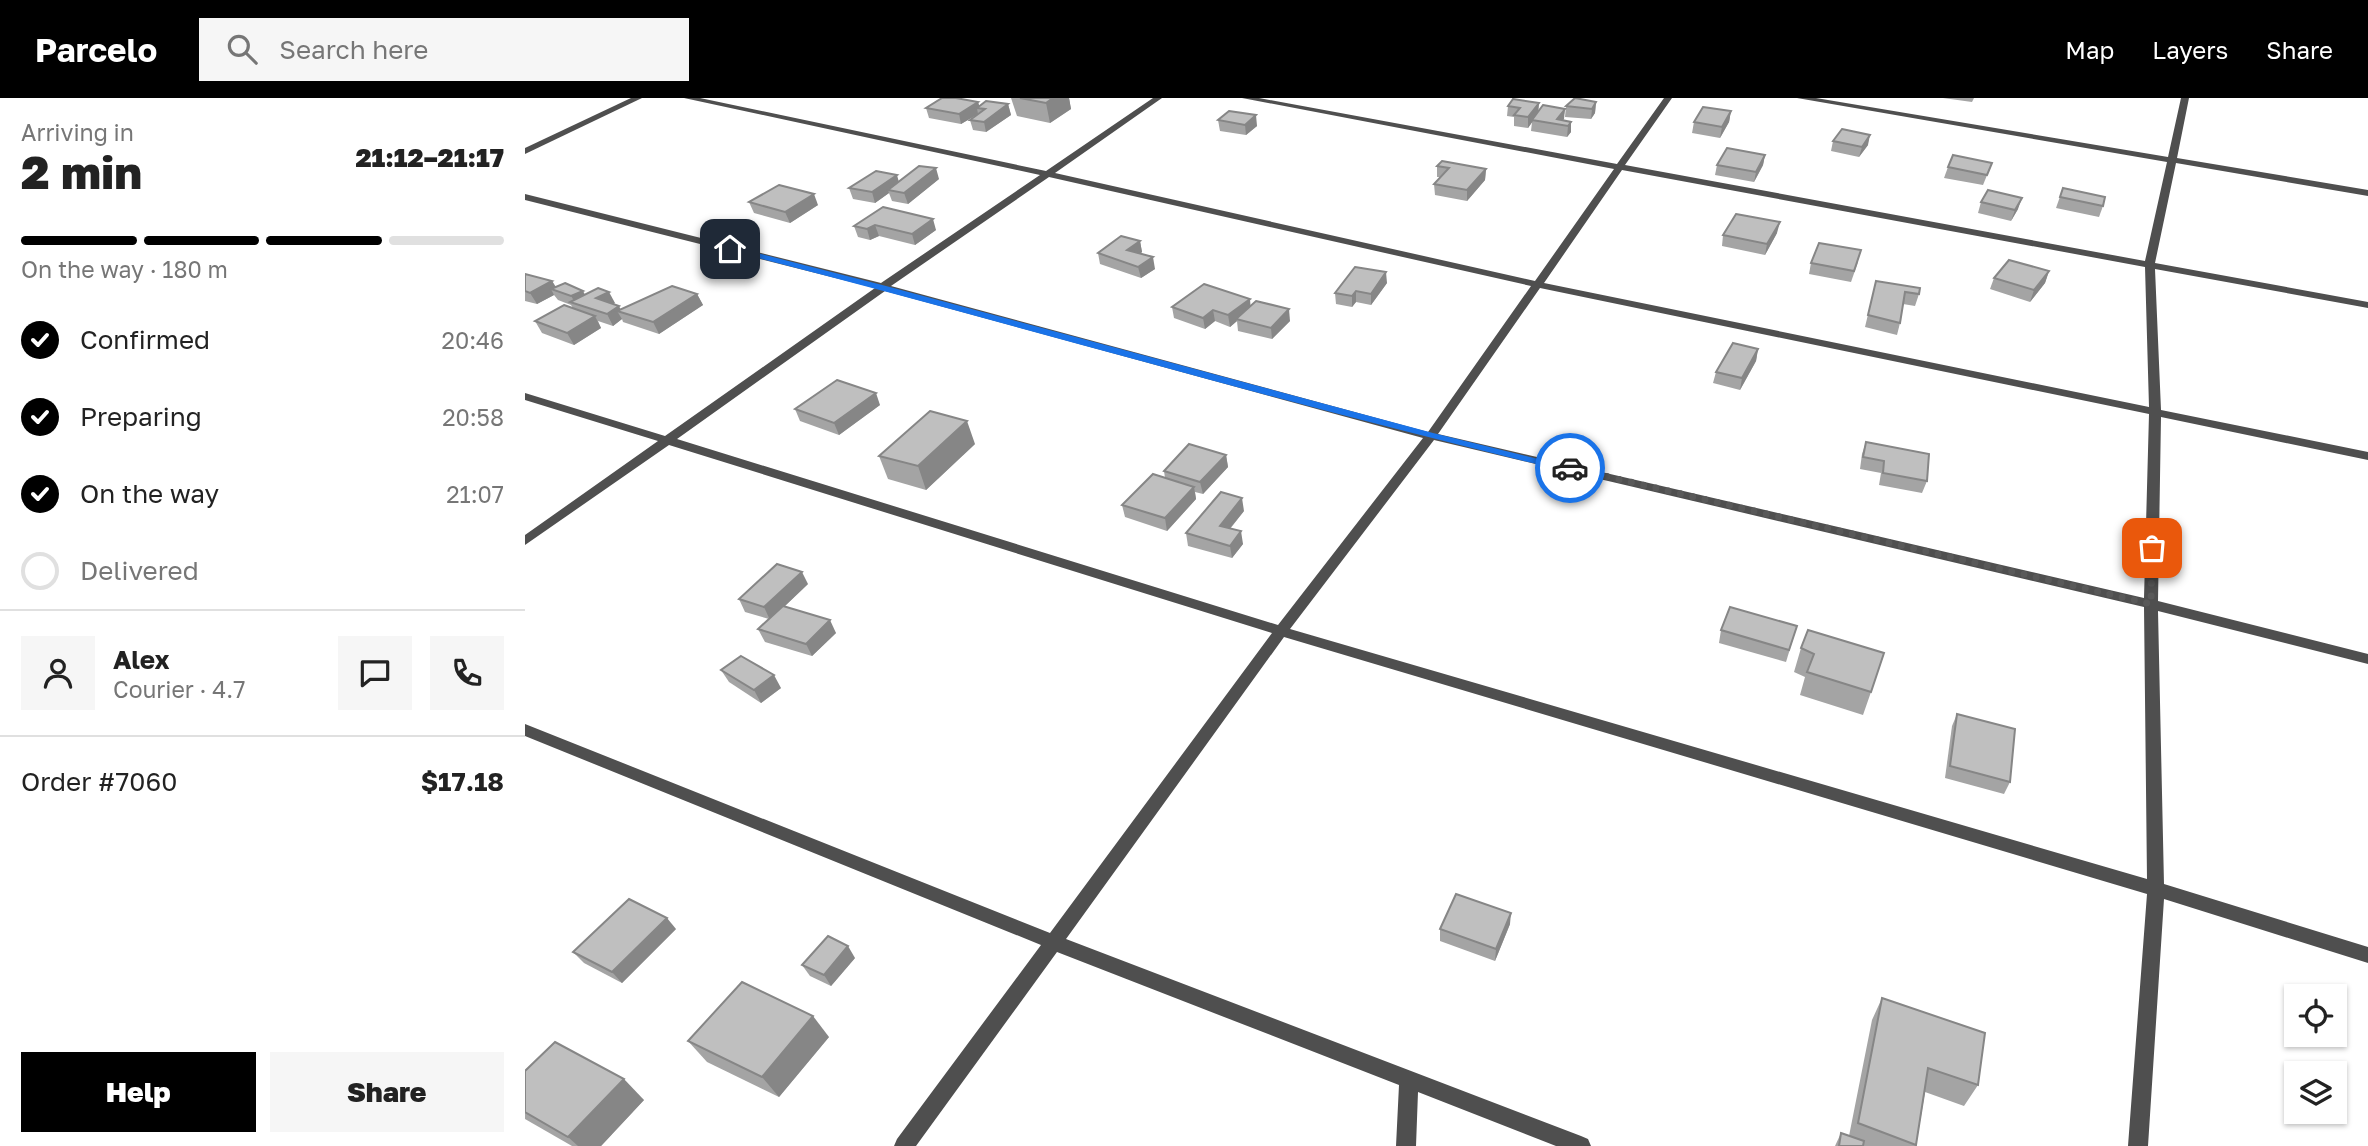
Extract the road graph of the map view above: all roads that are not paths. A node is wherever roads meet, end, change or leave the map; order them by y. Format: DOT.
graph roads {
  1 [pos="638,98"];
  2 [pos="688,98"];
  3 [pos="1158,98"];
  4 [pos="1247,98"];
  5 [pos="1668,98"];
  6 [pos="1801,98"];
  7 [pos="2185,98"];
  8 [pos="525,151"];
  9 [pos="2172,159"];
  10 [pos="1620,167"];
  11 [pos="1048,174"];
  12 [pos="2368,193"];
  13 [pos="525,197"];
  14 [pos="2150,263"];
  15 [pos="1535,284"];
  16 [pos="883,287"];
  17 [pos="2368,305"];
  18 [pos="525,396"];
  19 [pos="2155,411"];
  20 [pos="1431,436"];
  21 [pos="671,439"];
  22 [pos="2368,456"];
  23 [pos="525,541"];
  24 [pos="2151,604"];
  25 [pos="1281,631"];
  26 [pos="2368,659"];
  27 [pos="525,730"];
  28 [pos="2156,889"];
  29 [pos="1052,942"];
  30 [pos="2368,954"];
  31 [pos="1409,1080"];
  32 [pos="904,1146"];
  33 [pos="1406,1146"];
  34 [pos="1581,1146"];
  35 [pos="2139,1146"];
  1 -- 8 [label="street"];
  2 -- 11 [label="street"];
  3 -- 11 [label="street"];
  4 -- 10 [label="street"];
  5 -- 10 [label="street"];
  6 -- 9 [label="street"];
  7 -- 9 [label="street"];
  9 -- 12 [label="street"];
  9 -- 14 [label="street"];
  10 -- 14 [label="street"];
  10 -- 15 [label="street"];
  11 -- 15 [label="street"];
  11 -- 16 [label="street"];
  13 -- 16 [label="street"];
  14 -- 17 [label="street"];
  14 -- 19 [label="street"];
  15 -- 19 [label="street"];
  15 -- 20 [label="street"];
  16 -- 20 [label="street"];
  16 -- 21 [label="street"];
  18 -- 21 [label="street"];
  19 -- 22 [label="street"];
  19 -- 24 [label="street"];
  20 -- 24 [label="street"];
  20 -- 25 [label="street"];
  21 -- 23 [label="street"];
  21 -- 25 [label="street"];
  24 -- 26 [label="street"];
  24 -- 28 [label="street"];
  25 -- 28 [label="street"];
  25 -- 29 [label="street"];
  27 -- 29 [label="street"];
  28 -- 30 [label="street"];
  28 -- 35 [label="street"];
  29 -- 31 [label="street"];
  29 -- 32 [label="street"];
  31 -- 33 [label="street"];
  31 -- 34 [label="street"];
}
